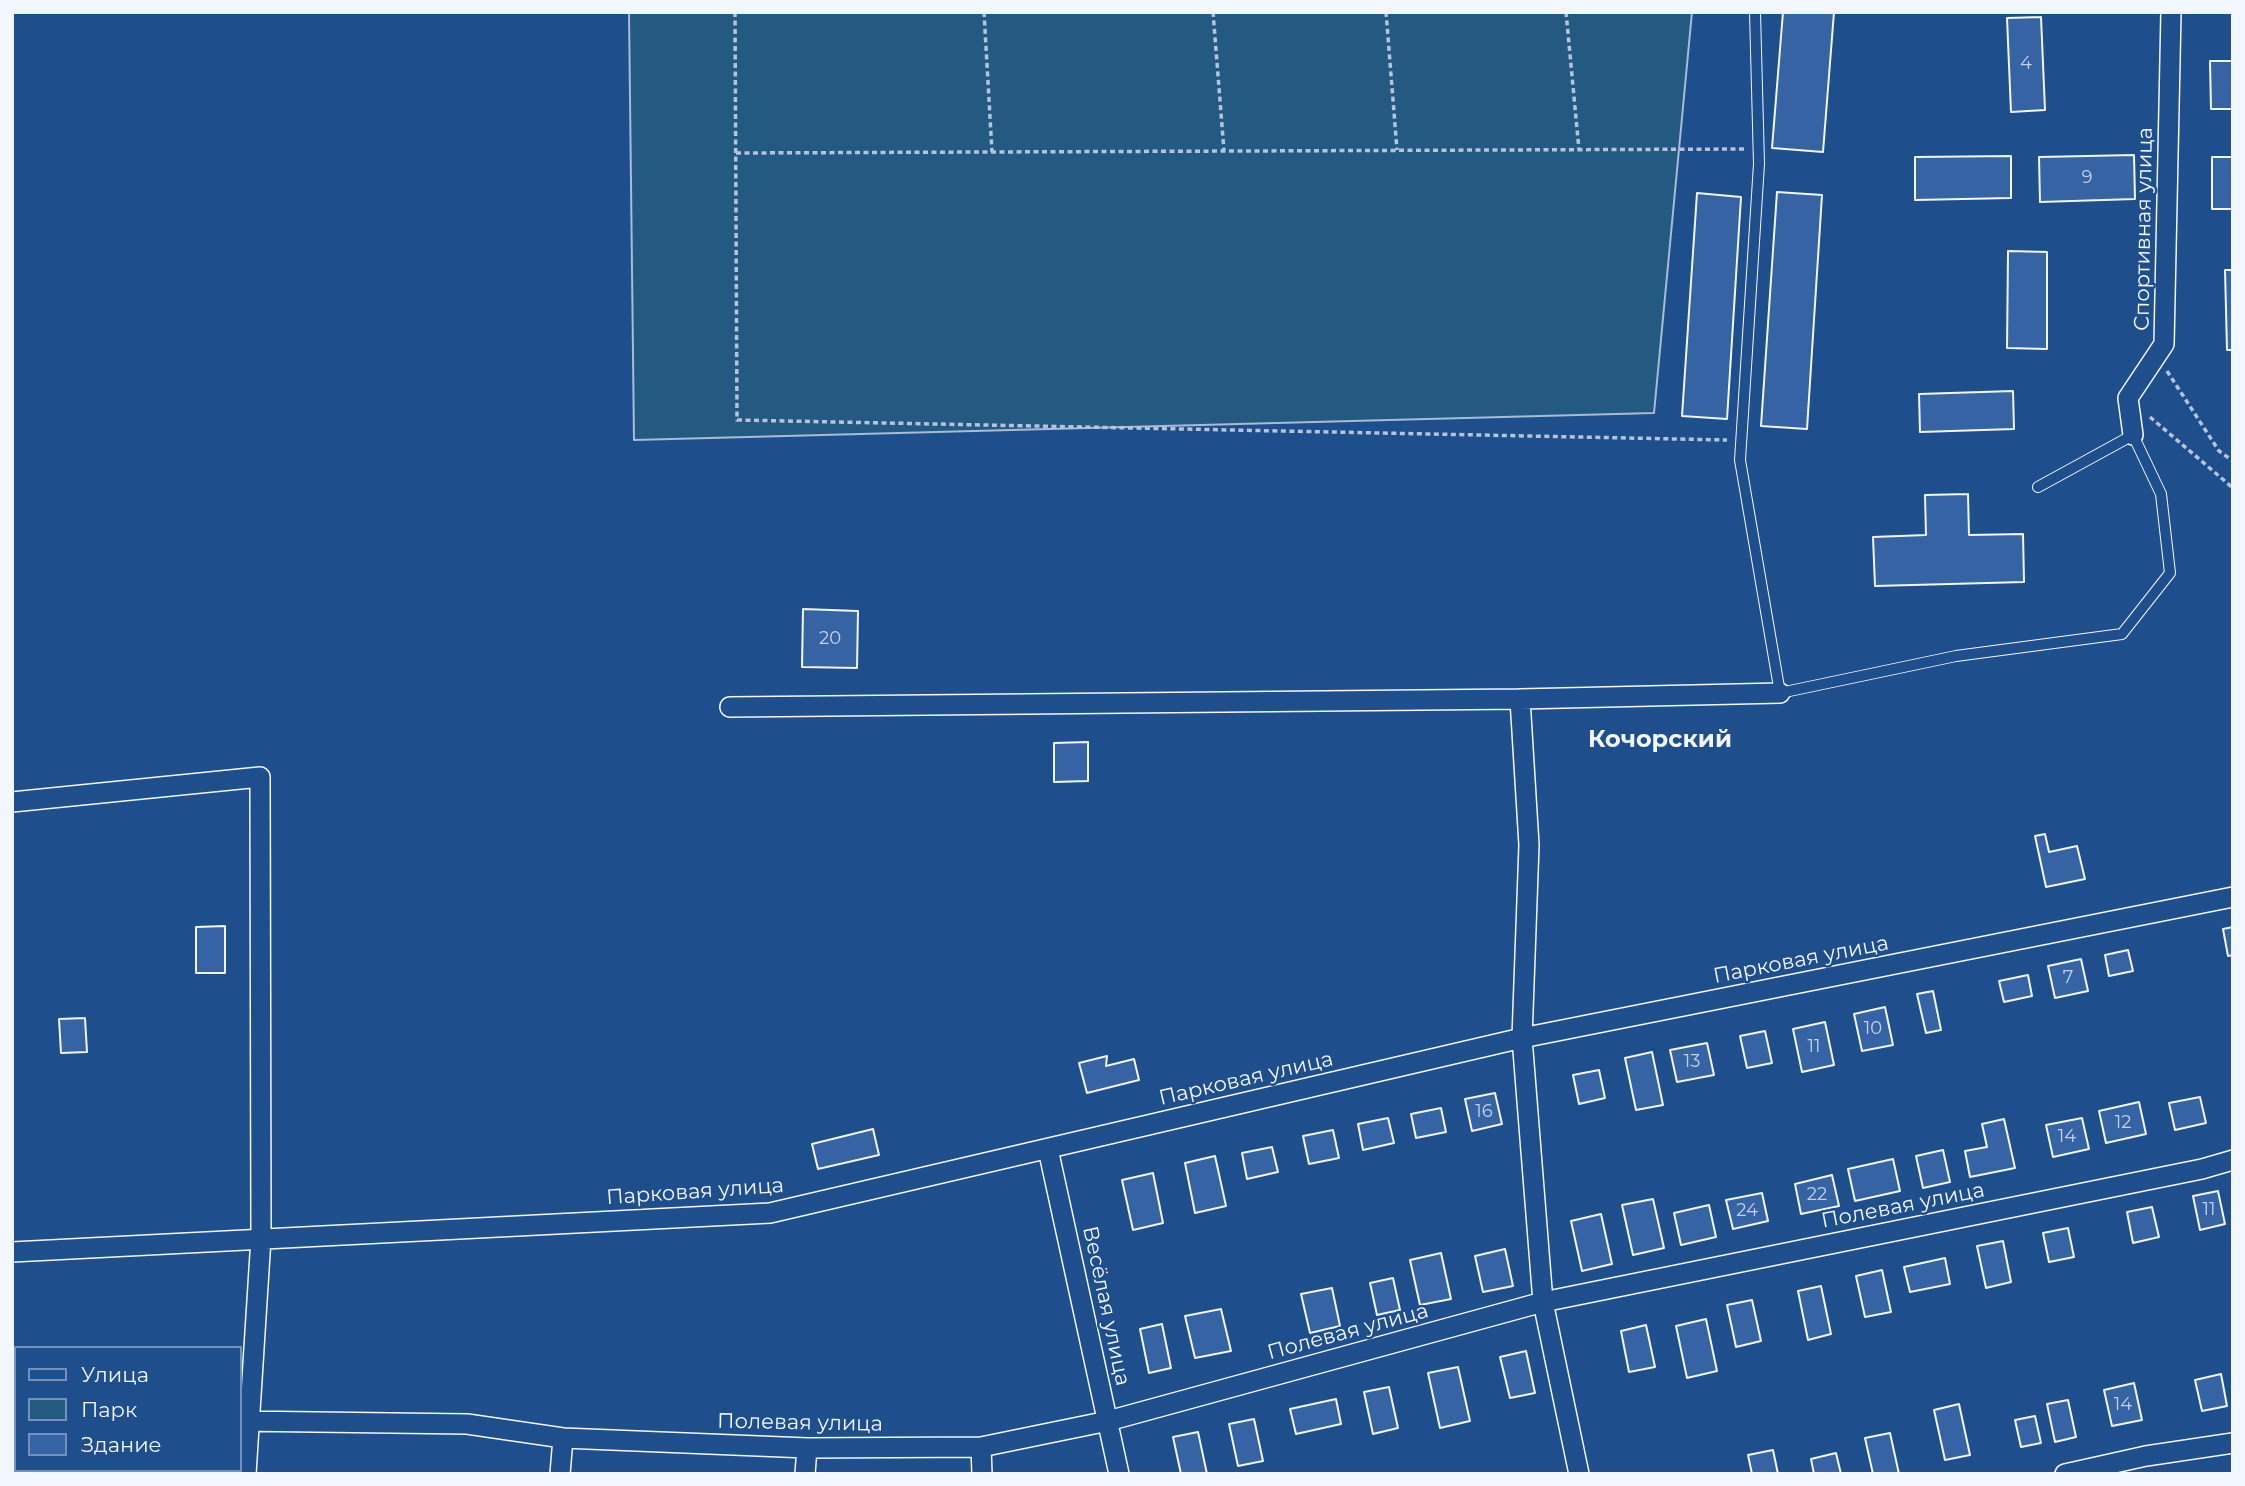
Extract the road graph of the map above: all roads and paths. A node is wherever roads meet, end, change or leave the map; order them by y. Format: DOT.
graph roads {
  1 [pos="735,12"];
  2 [pos="984,12"];
  3 [pos="1213,12"];
  4 [pos="1386,12"];
  5 [pos="1566,12"];
  6 [pos="1755,12"];
  7 [pos="2171,12"];
  8 [pos="1759,149"];
  9 [pos="1397,150"];
  10 [pos="1579,150"];
  11 [pos="1224,151"];
  12 [pos="992,152"];
  13 [pos="736,153"];
  14 [pos="2157,354"];
  15 [pos="2127,398"];
  16 [pos="2133,435"];
  17 [pos="1741,440"];
  18 [pos="2233,461"];
  19 [pos="2038,487"];
  20 [pos="2233,488"];
  21 [pos="1780,693"];
  22 [pos="1520,699"];
  23 [pos="730,706"];
  24 [pos="12,802"];
  25 [pos="2233,897"];
  26 [pos="1521,1038"];
  27 [pos="1048,1149"];
  28 [pos="2233,1160"];
  29 [pos="261,1238"];
  30 [pos="12,1252"];
  31 [pos="1543,1302"];
  32 [pos="245,1421"];
  33 [pos="1108,1421"];
  34 [pos="563,1438"];
  35 [pos="2233,1443"];
  36 [pos="981,1447"];
  37 [pos="807,1448"];
  38 [pos="246,1474"];
  39 [pos="560,1474"];
  40 [pos="805,1474"];
  41 [pos="982,1474"];
  42 [pos="1119,1474"];
  43 [pos="1579,1474"];
  44 [pos="2065,1474"];
  1 -- 13 [label="path"];
  2 -- 12 [label="path"];
  3 -- 11 [label="path"];
  4 -- 9 [label="path"];
  5 -- 10 [label="path"];
  6 -- 8 [label="lane"];
  7 -- 14 [label="street, Спортивная улица"];
  8 -- 10 [label="path"];
  8 -- 17 [label="lane"];
  9 -- 10 [label="path"];
  9 -- 11 [label="path"];
  11 -- 12 [label="path"];
  12 -- 13 [label="path"];
  13 -- 17 [label="path"];
  14 -- 15 [label="street, Спортивная улица"];
  14 -- 18 [label="path"];
  15 -- 16 [label="street"];
  15 -- 20 [label="path"];
  16 -- 19 [label="lane"];
  16 -- 21 [label="lane"];
  17 -- 21 [label="lane"];
  21 -- 22 [label="street"];
  22 -- 23 [label="street"];
  22 -- 26 [label="street"];
  24 -- 29 [label="street"];
  25 -- 26 [label="street, Парковая улица"];
  26 -- 27 [label="street, Парковая улица"];
  26 -- 31 [label="street"];
  27 -- 29 [label="street, Парковая улица"];
  27 -- 33 [label="street, Весёлая улица"];
  28 -- 31 [label="street, Полевая улица"];
  29 -- 30 [label="street, Парковая улица"];
  29 -- 32 [label="street"];
  31 -- 33 [label="street, Полевая улица"];
  31 -- 43 [label="street"];
  32 -- 34 [label="street, Полевая улица"];
  32 -- 38 [label="street"];
  33 -- 36 [label="street, Полевая улица"];
  33 -- 42 [label="street, Весёлая улица"];
  34 -- 37 [label="street, Полевая улица"];
  34 -- 39 [label="street"];
  35 -- 44 [label="street"];
  36 -- 37 [label="street, Полевая улица"];
  36 -- 41 [label="street"];
  37 -- 40 [label="street"];
}
